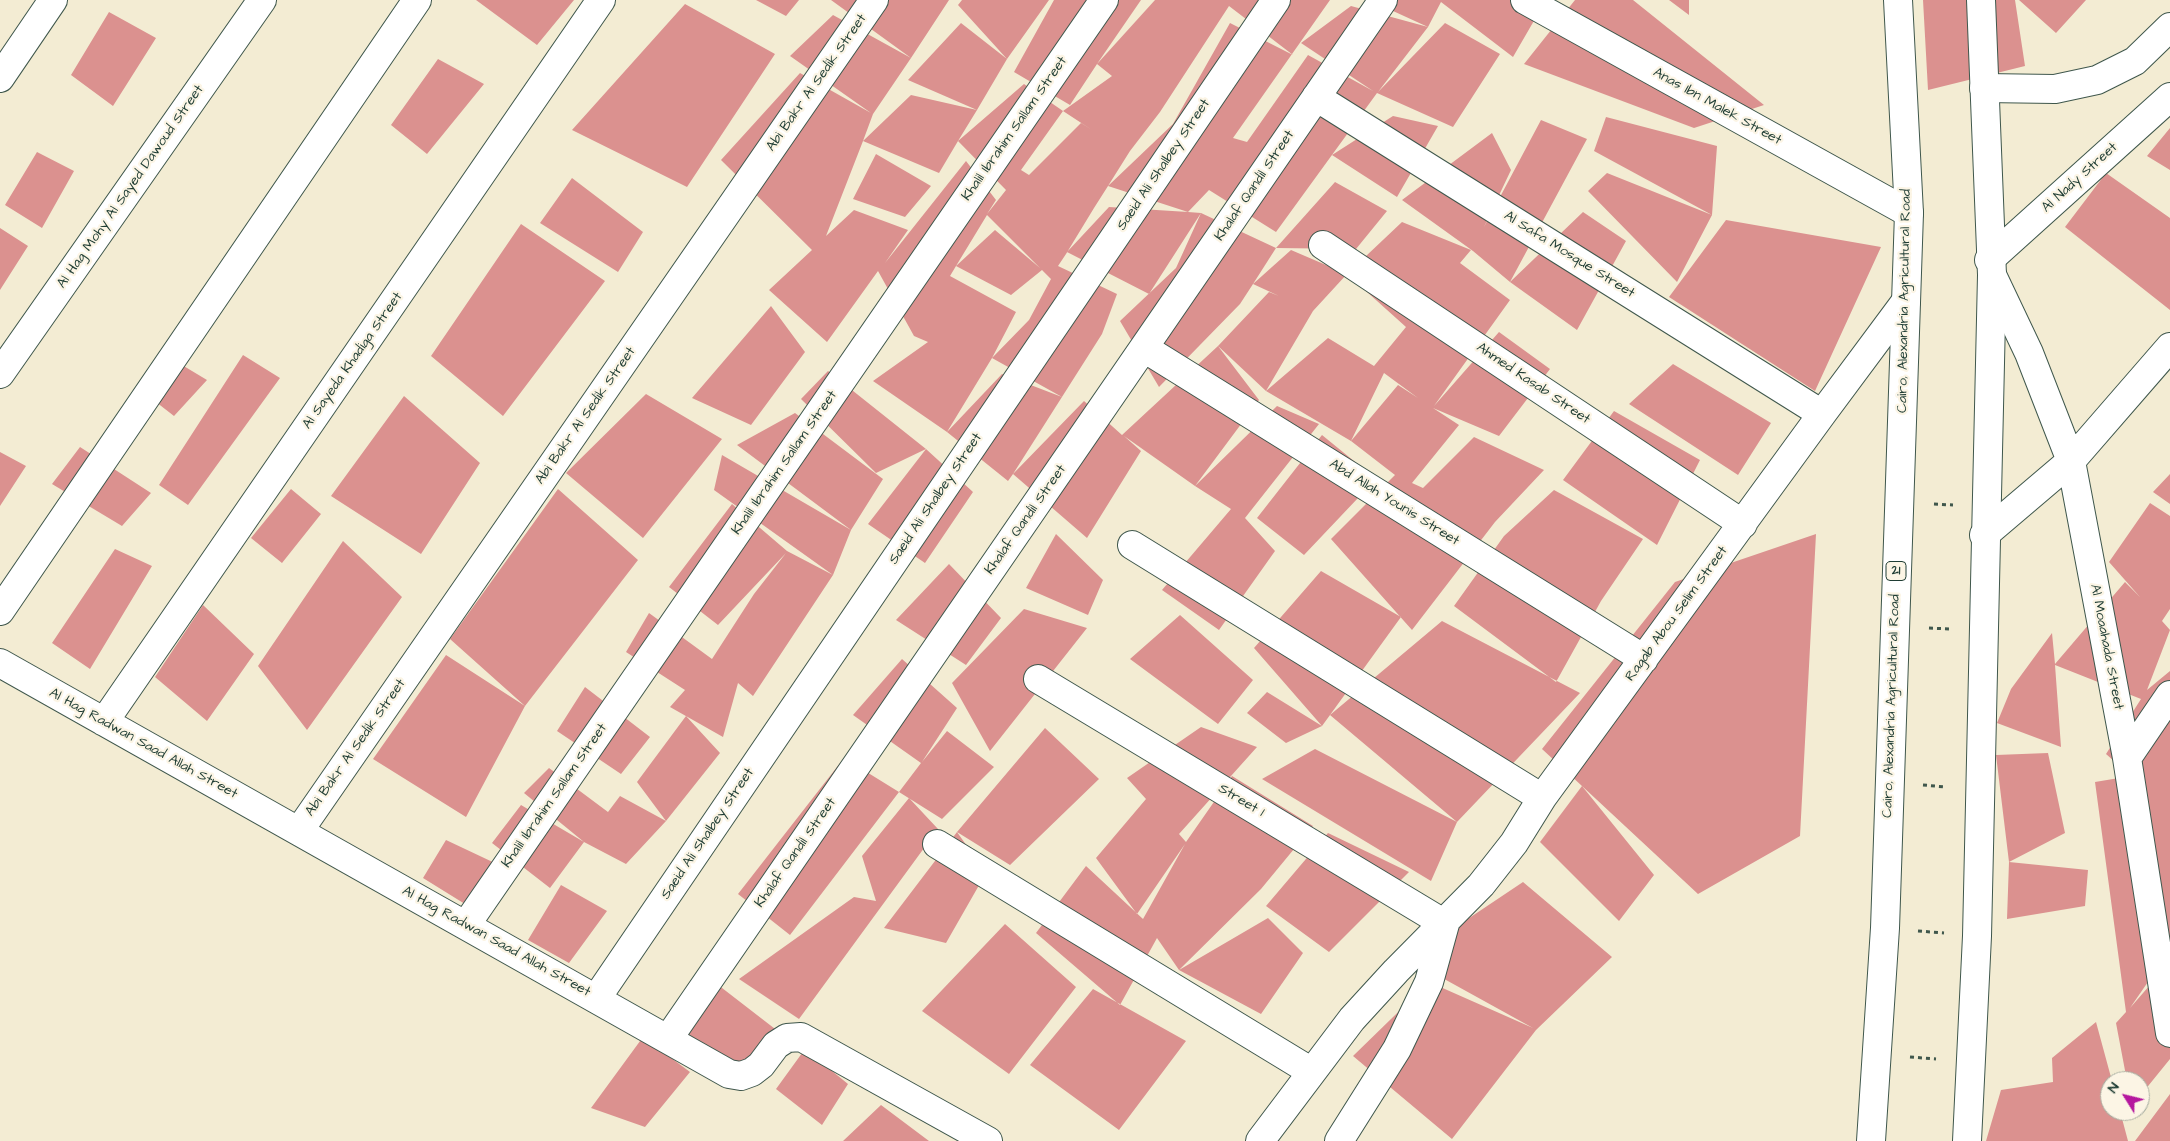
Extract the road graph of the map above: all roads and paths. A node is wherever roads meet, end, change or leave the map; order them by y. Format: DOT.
graph roads {
  1 [pos="53,0"];
  2 [pos="262,0"];
  3 [pos="417,0"];
  4 [pos="601,0"];
  5 [pos="874,0"];
  6 [pos="1104,0"];
  7 [pos="1276,0"];
  8 [pos="1383,0"];
  9 [pos="1525,0"];
  10 [pos="1898,0"];
  11 [pos="1981,0"];
  12 [pos="2170,27"];
  13 [pos="0,78"];
  14 [pos="1984,88"];
  15 [pos="1316,97"];
  16 [pos="2170,97"];
  17 [pos="1909,213"];
  18 [pos="1323,245"];
  19 [pos="1990,267"];
  20 [pos="1906,301"];
  21 [pos="2170,347"];
  22 [pos="1144,348"];
  23 [pos="0,374"];
  24 [pos="1822,414"];
  25 [pos="2071,461"];
  26 [pos="1898,503"];
  27 [pos="1985,507"];
  28 [pos="1742,524"];
  29 [pos="1984,535"];
  30 [pos="1132,545"];
  31 [pos="0,612"];
  32 [pos="1894,626"];
  33 [pos="1982,630"];
  34 [pos="1644,658"];
  35 [pos="0,663"];
  36 [pos="1038,679"];
  37 [pos="2170,695"];
  38 [pos="104,722"];
  39 [pos="2127,758"];
  40 [pos="1890,783"];
  41 [pos="1979,790"];
  42 [pos="1542,798"];
  43 [pos="299,831"];
  44 [pos="937,844"];
  45 [pos="1444,924"];
  46 [pos="466,925"];
  47 [pos="1885,928"];
  48 [pos="1976,936"];
  49 [pos="596,998"];
  50 [pos="2170,1033"];
  51 [pos="668,1039"];
  52 [pos="1877,1055"];
  53 [pos="1972,1060"];
  54 [pos="1312,1072"];
  55 [pos="988,1141"];
  56 [pos="1260,1141"];
  57 [pos="1340,1141"];
  58 [pos="1871,1141"];
  59 [pos="1967,1141"];
  1 -- 13 [label="main road"];
  2 -- 23 [label="main road, Al Hag Mohy Al Sayed Dawoud Street"];
  3 -- 31 [label="main road"];
  4 -- 38 [label="main road, Al Sayeda Khadiga Street"];
  5 -- 43 [label="main road, Abi Bakr Al Sedik Street"];
  6 -- 46 [label="main road, Khalil Ibrahim Sallam Street"];
  7 -- 49 [label="main road, Saeid Ali Shalbey Street"];
  8 -- 15 [label="main road, Khalaf Qandil Street"];
  9 -- 17 [label="main road, Anas Ibn Malek Street"];
  10 -- 17 [label="main road, Cairo, Alexandria Agricultural Road / 21"];
  11 -- 14 [label="main road"];
  12 -- 14 [label="main road"];
  14 -- 19 [label="main road"];
  15 -- 22 [label="main road, Khalaf Qandil Street"];
  15 -- 24 [label="main road, Al Safa Mosque Street"];
  16 -- 19 [label="main road, Al Nady Street"];
  17 -- 20 [label="main road, Cairo, Alexandria Agricultural Road / 21"];
  18 -- 28 [label="main road, Ahmed Kasab Street"];
  19 -- 25 [label="main road, Al Moaahada Street"];
  19 -- 27 [label="main road"];
  20 -- 24 [label="main road, Ragab Abou Selim Street"];
  20 -- 26 [label="main road, Cairo, Alexandria Agricultural Road / 21"];
  21 -- 25 [label="main road"];
  22 -- 34 [label="main road, Abd Allah Younis Street"];
  22 -- 51 [label="main road, Khalaf Qandil Street"];
  24 -- 28 [label="main road, Ragab Abou Selim Street"];
  25 -- 29 [label="main road"];
  25 -- 39 [label="main road, Al Moaahada Street"];
  26 -- 27 [label="path"];
  26 -- 32 [label="main road, Cairo, Alexandria Agricultural Road / 21"];
  27 -- 29 [label="main road"];
  28 -- 34 [label="main road, Ragab Abou Selim Street"];
  29 -- 33 [label="main road"];
  30 -- 42 [label="main road"];
  32 -- 33 [label="path"];
  32 -- 40 [label="main road, Cairo, Alexandria Agricultural Road / 21"];
  33 -- 41 [label="main road"];
  34 -- 42 [label="main road, Ragab Abou Selim Street"];
  35 -- 38 [label="main road, Al Hag Radwan Saad Allah Street"];
  36 -- 45 [label="main road, Street 1"];
  37 -- 39 [label="main road"];
  38 -- 43 [label="main road, Al Hag Radwan Saad Allah Street"];
  39 -- 50 [label="main road, Al Moaahada Street"];
  40 -- 41 [label="path"];
  40 -- 47 [label="main road, Cairo, Alexandria Agricultural Road / 21"];
  41 -- 48 [label="main road"];
  42 -- 45 [label="main road, Ragab Abou Selim Street"];
  43 -- 46 [label="main road, Al Hag Radwan Saad Allah Street"];
  44 -- 54 [label="main road"];
  45 -- 54 [label="main road, Ragab Abou Selim Street"];
  45 -- 57 [label="main road, Ragab Abou Selim Street"];
  46 -- 49 [label="main road, Al Hag Radwan Saad Allah Street"];
  47 -- 48 [label="path"];
  47 -- 52 [label="main road, Cairo, Alexandria Agricultural Road / 21"];
  48 -- 53 [label="main road"];
  49 -- 51 [label="main road, Al Hag Radwan Saad Allah Street"];
  51 -- 55 [label="main road, Al Hag Radwan Saad Allah Street"];
  52 -- 53 [label="path"];
  52 -- 58 [label="main road, Cairo, Alexandria Agricultural Road / 21"];
  53 -- 59 [label="main road"];
  54 -- 56 [label="main road, Ragab Abou Selim Street"];
}
